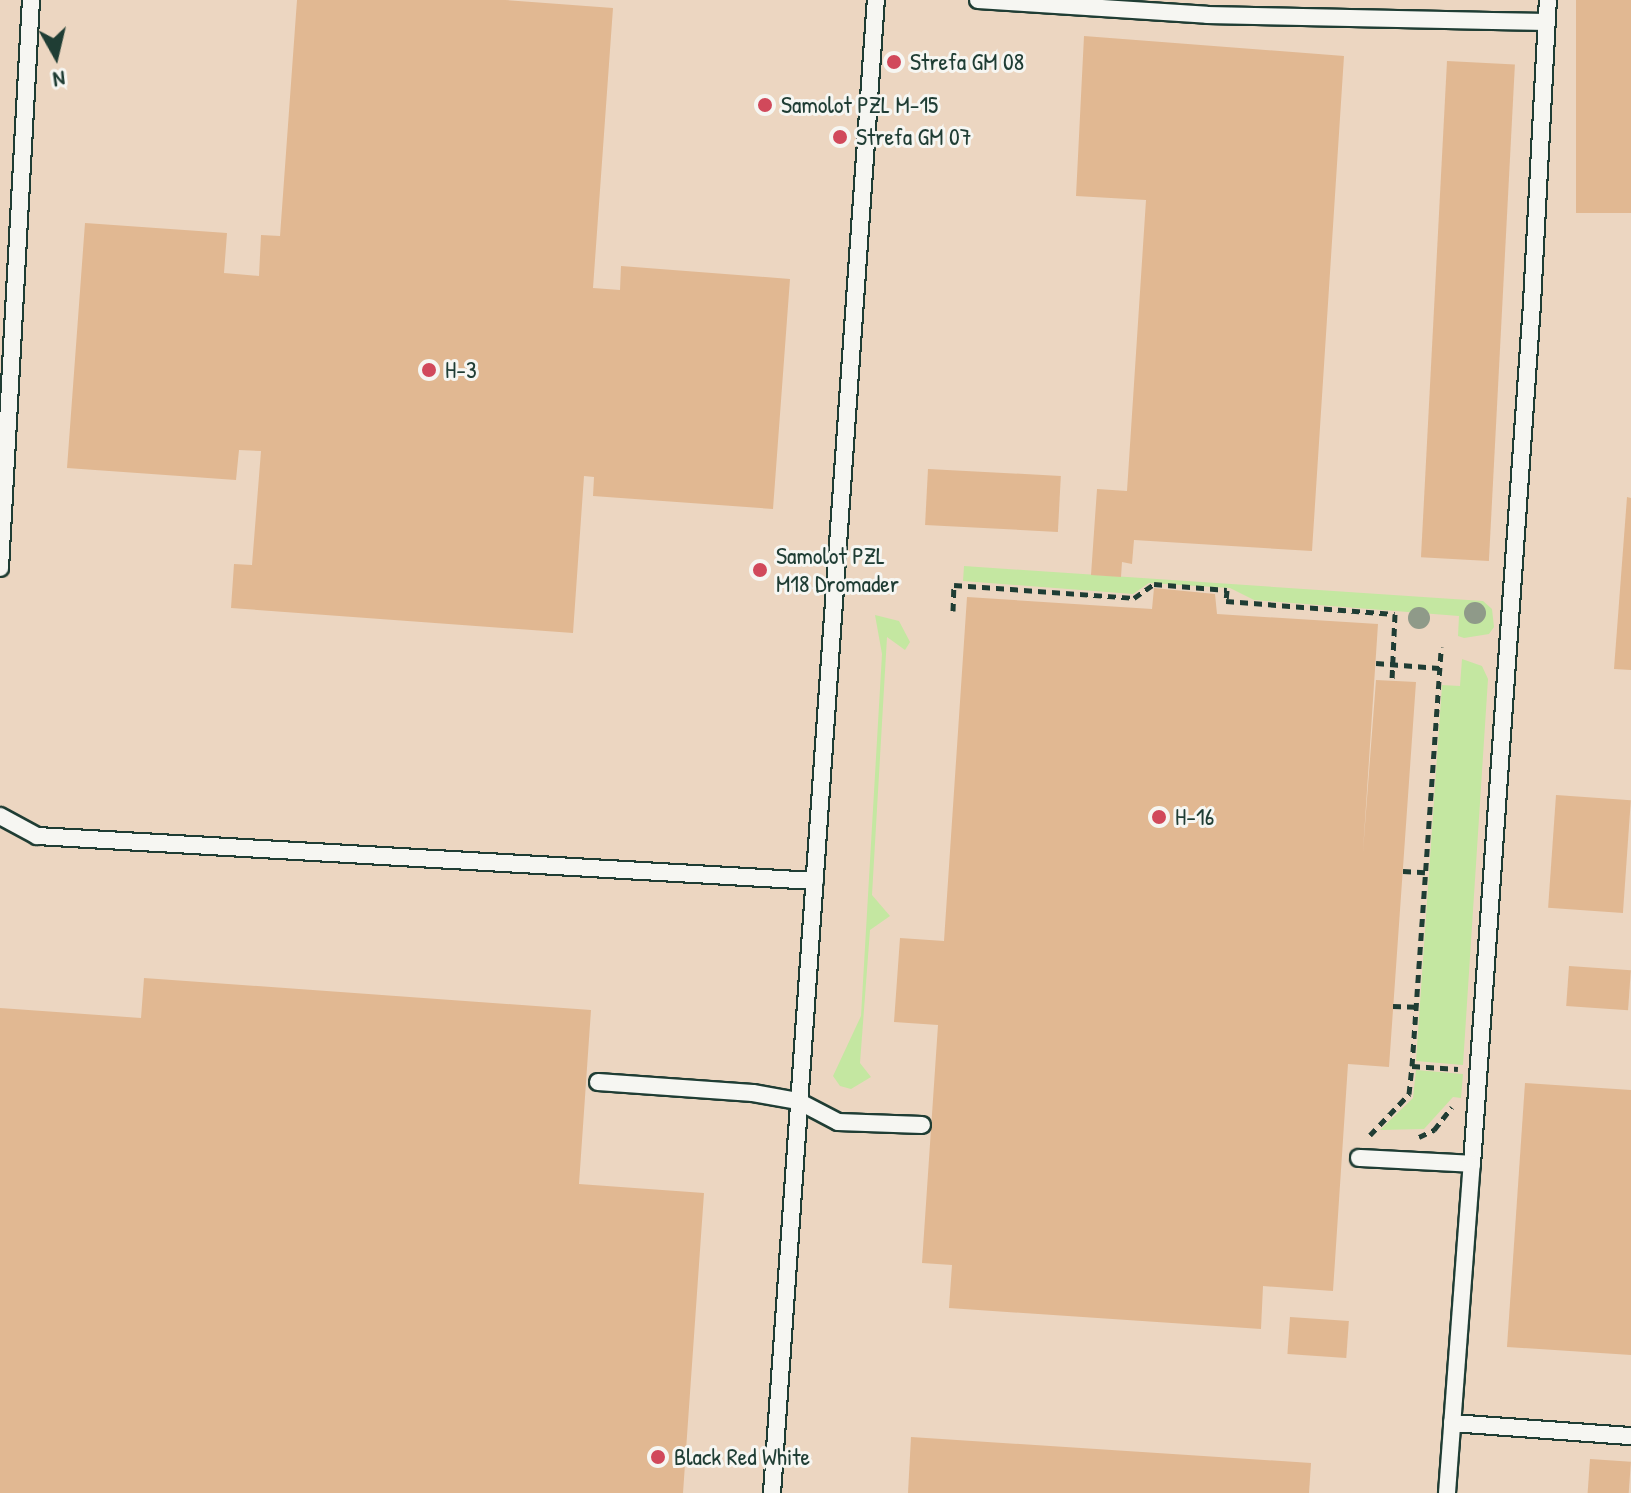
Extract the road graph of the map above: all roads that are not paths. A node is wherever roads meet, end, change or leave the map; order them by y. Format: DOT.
graph roads {
  1 [pos="31,0"];
  2 [pos="876,0"];
  3 [pos="978,0"];
  4 [pos="1548,0"];
  5 [pos="1547,22"];
  6 [pos="0,568"];
  7 [pos="0,816"];
  8 [pos="815,881"];
  9 [pos="598,1082"];
  10 [pos="798,1101"];
  11 [pos="922,1125"];
  12 [pos="1359,1158"];
  13 [pos="1472,1164"];
  14 [pos="1452,1423"];
  15 [pos="1631,1436"];
  16 [pos="772,1493"];
  17 [pos="1447,1493"];
  1 -- 6 [label="lane"];
  2 -- 8 [label="lane"];
  3 -- 5 [label="lane"];
  4 -- 5 [label="lane"];
  5 -- 13 [label="lane"];
  7 -- 8 [label="lane"];
  8 -- 10 [label="lane"];
  9 -- 10 [label="lane"];
  10 -- 11 [label="lane"];
  10 -- 16 [label="lane"];
  12 -- 13 [label="lane"];
  13 -- 14 [label="lane"];
  14 -- 15 [label="lane"];
  14 -- 17 [label="lane"];
}
